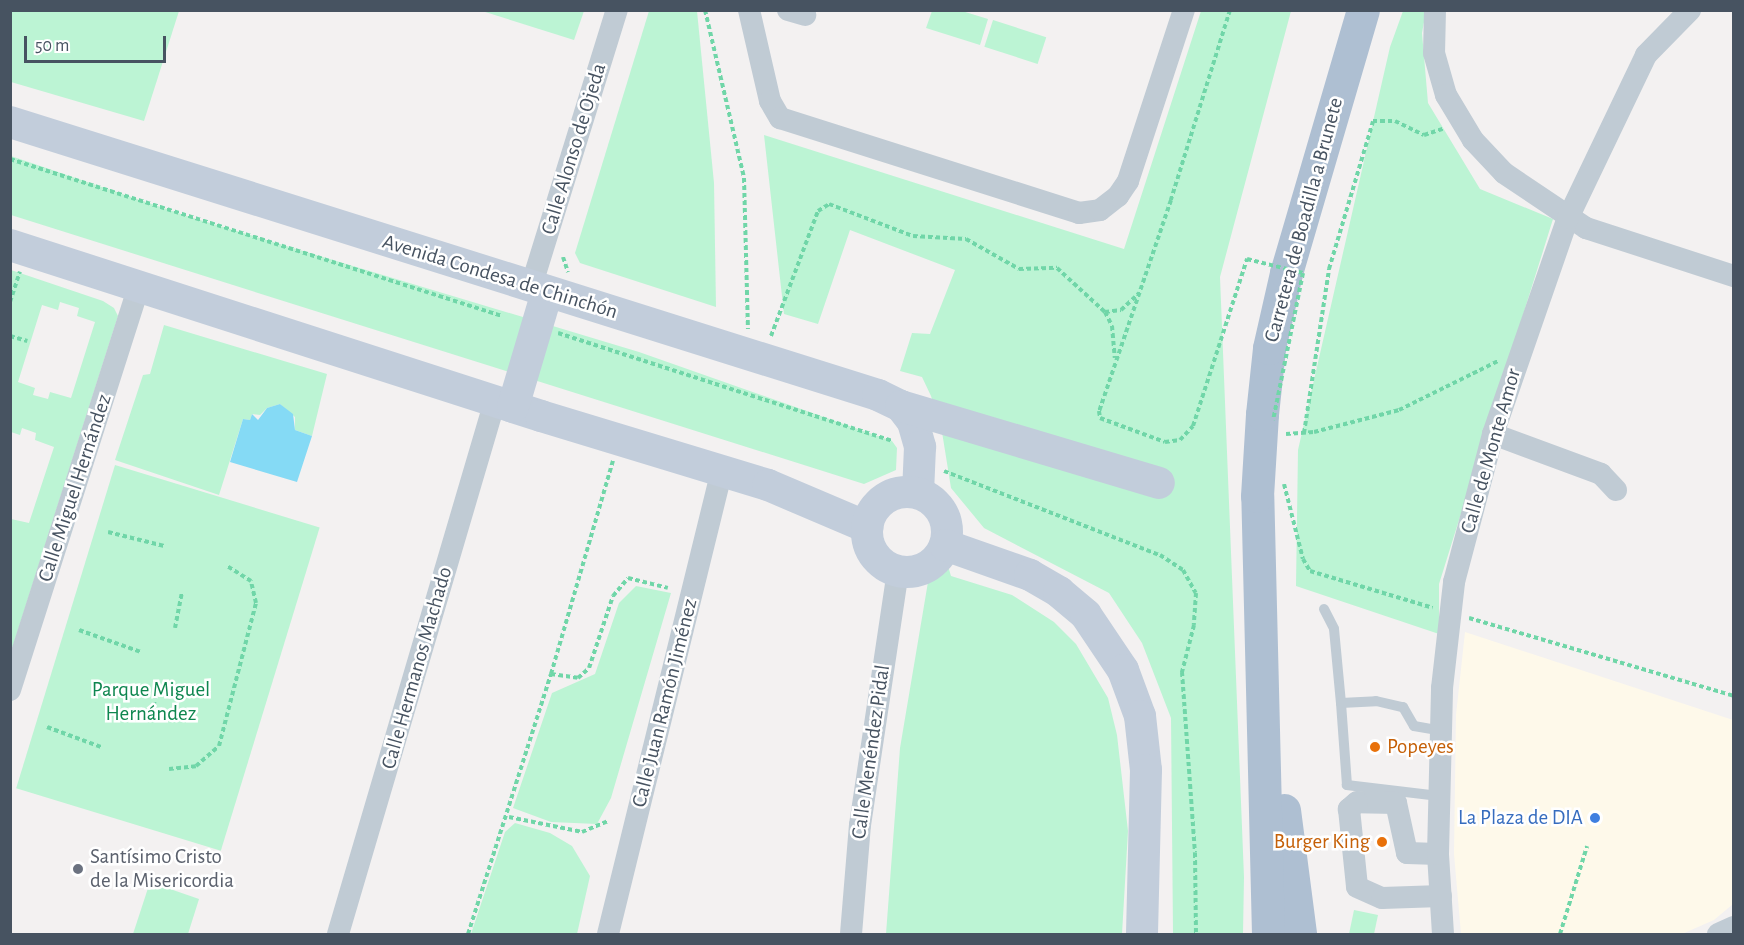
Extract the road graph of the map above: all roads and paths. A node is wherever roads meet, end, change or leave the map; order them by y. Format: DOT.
graph roads {
  1 [pos="617,10"];
  2 [pos="705,10"];
  3 [pos="749,10"];
  4 [pos="1184,10"];
  5 [pos="1230,10"];
  6 [pos="1363,10"];
  7 [pos="1435,10"];
  8 [pos="1690,10"];
  9 [pos="10,122"];
  10 [pos="1462,122"];
  11 [pos="10,159"];
  12 [pos="1568,218"];
  13 [pos="16,257"];
  14 [pos="1734,276"];
  15 [pos="139,286"];
  16 [pos="539,289"];
  17 [pos="1139,293"];
  18 [pos="10,302"];
  19 [pos="1105,312"];
  20 [pos="502,316"];
  21 [pos="537,326"];
  22 [pos="10,336"];
  23 [pos="748,338"];
  24 [pos="27,342"];
  25 [pos="768,344"];
  26 [pos="1521,348"];
  27 [pos="1116,361"];
  28 [pos="504,404"];
  29 [pos="901,406"];
  30 [pos="1272,427"];
  31 [pos="1304,433"];
  32 [pos="1280,434"];
  33 [pos="1493,434"];
  34 [pos="902,444"];
  35 [pos="614,459"];
  36 [pos="722,471"];
  37 [pos="1283,480"];
  38 [pos="1159,483"];
  39 [pos="1616,490"];
  40 [pos="918,493"];
  41 [pos="867,527"];
  42 [pos="108,532"];
  43 [pos="945,545"];
  44 [pos="164,546"];
  45 [pos="227,566"];
  46 [pos="898,571"];
  47 [pos="668,588"];
  48 [pos="182,592"];
  49 [pos="1324,609"];
  50 [pos="1260,612"];
  51 [pos="1450,612"];
  52 [pos="175,628"];
  53 [pos="79,630"];
  54 [pos="141,651"];
  55 [pos="551,674"];
  56 [pos="10,690"];
  57 [pos="157,692"];
  58 [pos="1734,696"];
  59 [pos="1341,703"];
  60 [pos="150,721"];
  61 [pos="47,727"];
  62 [pos="1441,731"];
  63 [pos="101,747"];
  64 [pos="169,769"];
  65 [pos="1347,785"];
  66 [pos="1439,796"];
  67 [pos="1349,809"];
  68 [pos="509,817"];
  69 [pos="608,821"];
  70 [pos="1587,846"];
  71 [pos="1438,854"];
  72 [pos="1441,896"];
  73 [pos="1734,927"];
  74 [pos="338,934"];
  75 [pos="468,934"];
  76 [pos="608,934"];
  77 [pos="851,934"];
  78 [pos="1142,934"];
  79 [pos="1268,934"];
  80 [pos="1300,934"];
  81 [pos="1443,934"];
  82 [pos="1560,934"];
  83 [pos="1718,934"];
  1 -- 16 [label="street, Calle Alonso de Ojeda"];
  2 -- 23 [label="path"];
  3 -- 4 [label="street"];
  5 -- 17 [label="path"];
  6 -- 50 [label="main road, Carretera de Boadilla a Brunete"];
  7 -- 10 [label="street"];
  8 -- 12 [label="street, Calle de Monte Amor"];
  9 -- 16 [label="street, Avenida Condesa de Chinchón"];
  10 -- 12 [label="street"];
  10 -- 31 [label="path"];
  11 -- 20 [label="path"];
  12 -- 14 [label="street"];
  12 -- 26 [label="street, Calle de Monte Amor"];
  13 -- 15 [label="street"];
  13 -- 18 [label="path"];
  15 -- 28 [label="street"];
  15 -- 56 [label="street, Calle Miguel Hernández"];
  16 -- 21 [label="street"];
  16 -- 28 [label="street"];
  16 -- 29 [label="street, Avenida Condesa de Chinchón"];
  17 -- 19 [label="path"];
  17 -- 27 [label="path"];
  19 -- 25 [label="path"];
  19 -- 27 [label="path"];
  21 -- 28 [label="street"];
  21 -- 34 [label="path"];
  22 -- 24 [label="path"];
  26 -- 31 [label="path"];
  26 -- 33 [label="street, Calle de Monte Amor"];
  27 -- 30 [label="path, bridge"];
  28 -- 36 [label="street"];
  28 -- 74 [label="street, Calle Hermanos Machado"];
  29 -- 38 [label="street, Avenida Condesa de Chinchón"];
  29 -- 40 [label="street"];
  31 -- 32 [label="path"];
  33 -- 39 [label="street"];
  33 -- 51 [label="street, Calle de Monte Amor"];
  35 -- 55 [label="path"];
  36 -- 41 [label="street"];
  36 -- 76 [label="street, Calle Juan Ramón Jiménez"];
  37 -- 51 [label="path"];
  40 -- 41 [label="street"];
  40 -- 43 [label="street"];
  41 -- 46 [label="street"];
  42 -- 44 [label="path"];
  43 -- 46 [label="street"];
  43 -- 78 [label="street"];
  45 -- 64 [label="path"];
  46 -- 77 [label="street, Calle Menéndez Pidal"];
  47 -- 55 [label="path"];
  48 -- 52 [label="path"];
  49 -- 59 [label="lane"];
  50 -- 79 [label="main road, Carretera de Boadilla a Brunete"];
  50 -- 80 [label="main road, Carretera de Boadilla a Brunete"];
  51 -- 58 [label="path"];
  51 -- 62 [label="street, Calle de Monte Amor"];
  53 -- 54 [label="path"];
  55 -- 75 [label="path"];
  57 -- 60 [label="path"];
  59 -- 62 [label="lane"];
  59 -- 65 [label="lane"];
  61 -- 63 [label="path"];
  62 -- 66 [label="street, Calle de Monte Amor"];
  65 -- 66 [label="lane"];
  65 -- 67 [label="lane"];
  66 -- 71 [label="street, Calle de Monte Amor"];
  67 -- 71 [label="street"];
  67 -- 72 [label="street"];
  68 -- 69 [label="path"];
  70 -- 82 [label="path"];
  71 -- 72 [label="street, Calle de Monte Amor"];
  72 -- 81 [label="street, Calle de Monte Amor"];
  73 -- 83 [label="street"];
}
